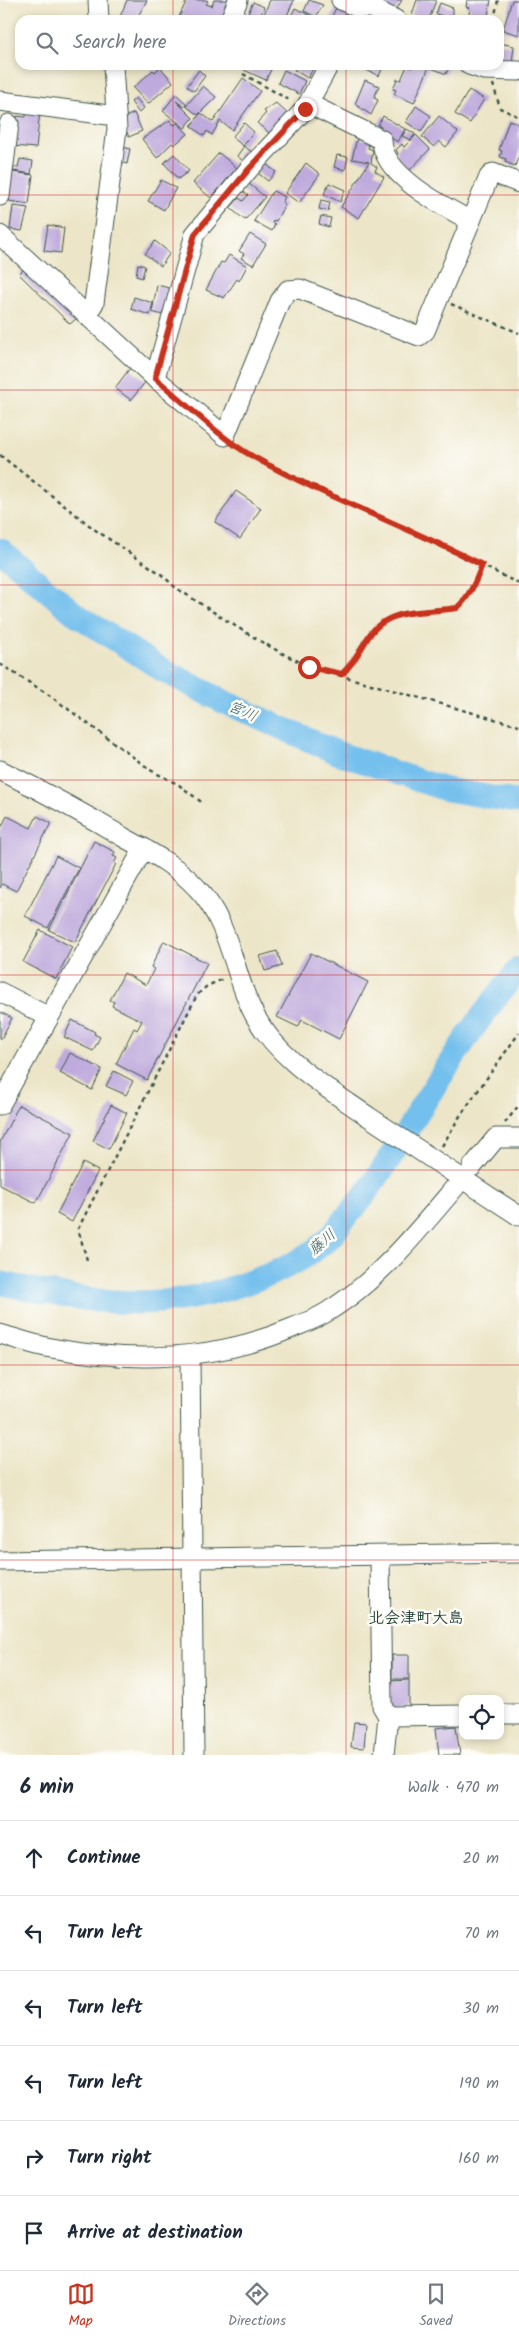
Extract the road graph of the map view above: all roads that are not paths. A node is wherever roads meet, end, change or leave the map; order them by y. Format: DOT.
graph roads {
  1 [pos="98,0"];
  2 [pos="238,0"];
  3 [pos="341,0"];
  4 [pos="357,9"];
  5 [pos="99,15"];
  6 [pos="232,15"];
  7 [pos="386,15"];
  8 [pos="113,70"];
  9 [pos="326,70"];
  10 [pos="492,70"];
  11 [pos="519,71"];
  12 [pos="0,101"];
  13 [pos="307,106"];
  14 [pos="116,116"];
  15 [pos="6,132"];
  16 [pos="519,183"];
  17 [pos="0,196"];
  18 [pos="471,221"];
  19 [pos="0,235"];
  20 [pos="86,314"];
  21 [pos="155,378"];
  22 [pos="0,770"];
  23 [pos="144,848"];
  24 [pos="0,992"];
  25 [pos="50,1017"];
  26 [pos="0,1105"];
  27 [pos="519,1138"];
  28 [pos="472,1167"];
  29 [pos="456,1180"];
  30 [pos="519,1216"];
  31 [pos="0,1334"];
  32 [pos="190,1356"];
  33 [pos="519,1553"];
  34 [pos="380,1556"];
  35 [pos="191,1558"];
  36 [pos="0,1561"];
  37 [pos="459,1714"];
  38 [pos="504,1714"];
  39 [pos="519,1714"];
  40 [pos="388,1716"];
  41 [pos="194,1755"];
  42 [pos="384,1755"];
  1 -- 5 [label="street"];
  2 -- 6 [label="street"];
  3 -- 4 [label="street"];
  4 -- 7 [label="street"];
  8 -- 14 [label="street"];
  9 -- 13 [label="street"];
  10 -- 11 [label="street"];
  12 -- 14 [label="street"];
  13 -- 18 [label="street"];
  13 -- 21 [label="street"];
  14 -- 20 [label="street"];
  15 -- 17 [label="street"];
  16 -- 18 [label="street"];
  18 -- 21 [label="street"];
  19 -- 20 [label="street"];
  20 -- 21 [label="street"];
  22 -- 23 [label="street"];
  23 -- 25 [label="street"];
  23 -- 29 [label="street, bridge"];
  24 -- 25 [label="street"];
  25 -- 26 [label="street"];
  27 -- 28 [label="street"];
  29 -- 30 [label="street"];
  29 -- 32 [label="street"];
  31 -- 32 [label="street"];
  32 -- 35 [label="street"];
  33 -- 34 [label="street"];
  34 -- 35 [label="street"];
  34 -- 40 [label="street"];
  35 -- 36 [label="street"];
  35 -- 41 [label="street"];
  37 -- 40 [label="street"];
  38 -- 39 [label="street"];
  40 -- 42 [label="street"];
}
